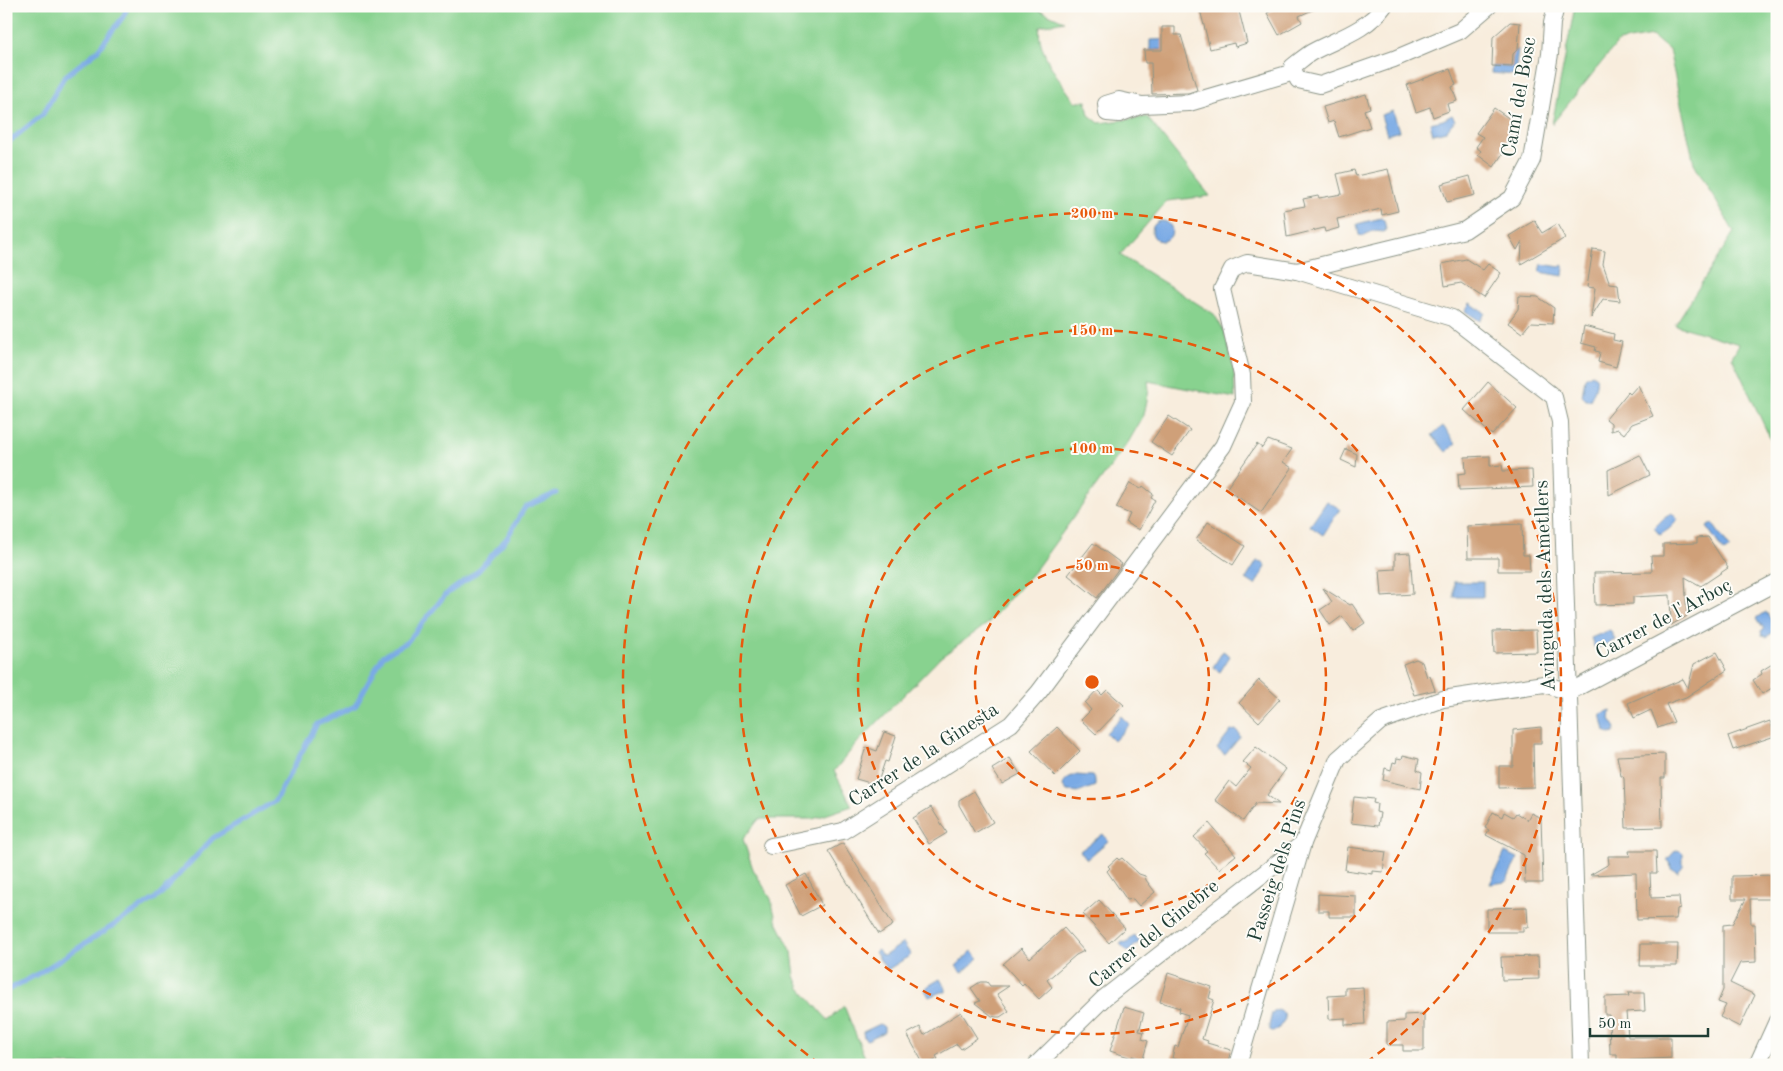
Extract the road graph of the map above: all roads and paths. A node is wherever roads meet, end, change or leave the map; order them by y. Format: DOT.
graph roads {
  1 [pos="1384,6"];
  2 [pos="1489,6"];
  3 [pos="1556,6"];
  4 [pos="1294,72"];
  5 [pos="1142,105"];
  6 [pos="1351,258"];
  7 [pos="1297,271"];
  8 [pos="1348,287"];
  9 [pos="1777,582"];
  10 [pos="1569,692"];
  11 [pos="1303,843"];
  12 [pos="771,846"];
  13 [pos="1777,1021"];
  14 [pos="1036,1065"];
  15 [pos="1238,1065"];
  16 [pos="1581,1065"];
  17 [pos="1757,1065"];
  1 -- 4 [label="street"];
  2 -- 4 [label="street"];
  3 -- 6 [label="street, Camí del Bosc"];
  4 -- 5 [label="street"];
  6 -- 7 [label="street, Camí del Bosc"];
  6 -- 8 [label="street"];
  7 -- 8 [label="street, Avinguda dels Ametllers"];
  7 -- 12 [label="street, Carrer de la Ginesta"];
  8 -- 10 [label="street, Avinguda dels Ametllers"];
  9 -- 10 [label="street, Carrer de l'Arboç"];
  10 -- 11 [label="street, Passeig dels Pins"];
  10 -- 16 [label="street, Avinguda dels Ametllers"];
  11 -- 14 [label="street, Carrer del Ginebre"];
  11 -- 15 [label="street, Passeig dels Pins"];
  13 -- 17 [label="street"];
}
